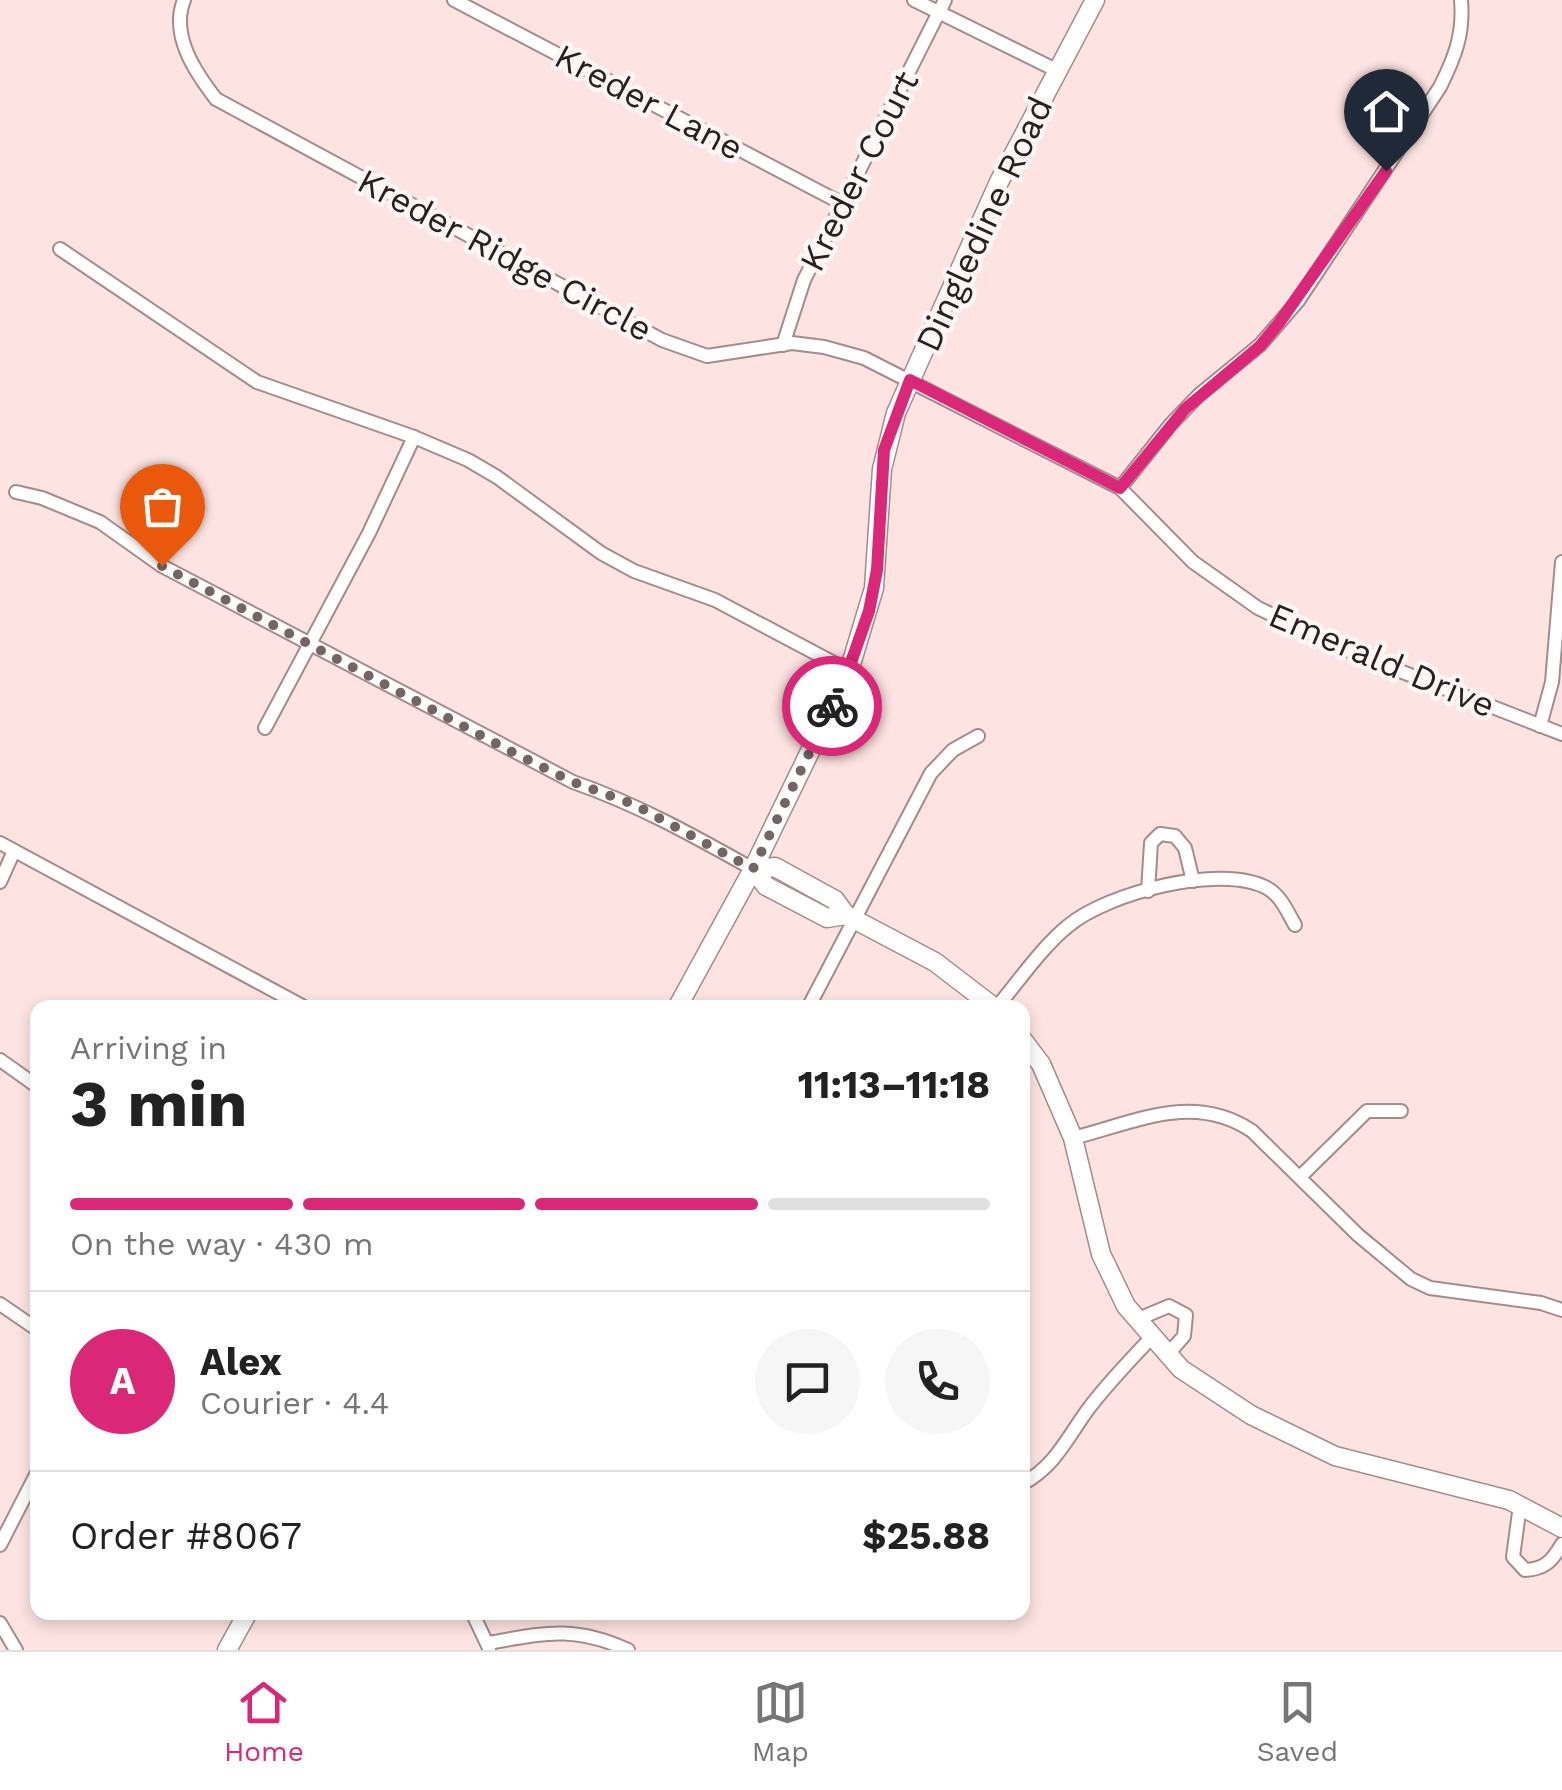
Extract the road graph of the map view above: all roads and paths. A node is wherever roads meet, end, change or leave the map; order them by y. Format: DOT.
graph roads {
  1 [pos="184,0"];
  2 [pos="454,0"];
  3 [pos="914,0"];
  4 [pos="1096,0"];
  5 [pos="1461,0"];
  6 [pos="942,7"];
  7 [pos="1058,72"];
  8 [pos="843,204"];
  9 [pos="60,249"];
  10 [pos="783,345"];
  11 [pos="910,380"];
  12 [pos="414,437"];
  13 [pos="1120,488"];
  14 [pos="16,492"];
  15 [pos="1562,562"];
  16 [pos="308,645"];
  17 [pos="848,671"];
  18 [pos="1540,726"];
  19 [pos="265,728"];
  20 [pos="1562,734"];
  21 [pos="978,736"];
  22 [pos="0,843"];
  23 [pos="14,851"];
  24 [pos="753,869"];
  25 [pos="1193,881"];
  26 [pos="0,882"];
  27 [pos="1148,891"];
  28 [pos="850,917"];
  29 [pos="1295,925"];
  30 [pos="291,1000"];
  31 [pos="680,1000"];
  32 [pos="812,1000"];
  33 [pos="985,1000"];
  34 [pos="1003,1000"];
  35 [pos="1030,1050"];
  36 [pos="0,1060"];
  37 [pos="30,1081"];
  38 [pos="1401,1111"];
  39 [pos="1073,1138"];
  40 [pos="1300,1176"];
  41 [pos="0,1304"];
  42 [pos="1562,1310"];
  43 [pos="1136,1320"];
  44 [pos="30,1325"];
  45 [pos="1152,1337"];
  46 [pos="1168,1354"];
  47 [pos="1030,1478"];
  48 [pos="30,1487"];
  49 [pos="1520,1506"];
  50 [pos="1562,1528"];
  51 [pos="1562,1544"];
  52 [pos="0,1545"];
  53 [pos="244,1620"];
  54 [pos="476,1620"];
  55 [pos="0,1623"];
  56 [pos="489,1646"];
  57 [pos="16,1650"];
  58 [pos="228,1650"];
  59 [pos="628,1650"];
  1 -- 10 [label="street, Kreder Ridge Circle"];
  2 -- 8 [label="street, Kreder Lane"];
  3 -- 6 [label="street"];
  4 -- 7 [label="street, Dingledine Road"];
  5 -- 13 [label="street"];
  6 -- 7 [label="street"];
  6 -- 8 [label="street, Kreder Court"];
  7 -- 11 [label="street, Dingledine Road"];
  8 -- 10 [label="street, Kreder Court"];
  9 -- 12 [label="street"];
  10 -- 11 [label="street, Kreder Ridge Circle"];
  11 -- 13 [label="street, Emerald Drive"];
  11 -- 17 [label="street, Dingledine Road"];
  12 -- 16 [label="street"];
  12 -- 17 [label="street"];
  13 -- 18 [label="street, Emerald Drive"];
  14 -- 16 [label="street"];
  15 -- 18 [label="street"];
  16 -- 19 [label="street"];
  16 -- 24 [label="street"];
  17 -- 24 [label="street, Dingledine Road"];
  18 -- 20 [label="street, Emerald Drive"];
  21 -- 28 [label="street"];
  22 -- 23 [label="street"];
  23 -- 26 [label="street"];
  23 -- 30 [label="street"];
  24 -- 28 [label="street"];
  24 -- 31 [label="street, Dingledine Road"];
  25 -- 27 [label="street"];
  25 -- 27 [label="street"];
  25 -- 29 [label="street"];
  27 -- 34 [label="street"];
  28 -- 32 [label="street"];
  28 -- 33 [label="street"];
  35 -- 39 [label="street"];
  36 -- 37 [label="street"];
  38 -- 40 [label="street"];
  39 -- 40 [label="street"];
  39 -- 43 [label="street"];
  40 -- 42 [label="street"];
  41 -- 44 [label="street"];
  43 -- 45 [label="street"];
  43 -- 46 [label="street"];
  45 -- 46 [label="street"];
  45 -- 47 [label="street"];
  46 -- 49 [label="street"];
  48 -- 52 [label="street"];
  49 -- 50 [label="street"];
  49 -- 51 [label="street"];
  53 -- 58 [label="street"];
  54 -- 56 [label="street"];
  55 -- 57 [label="street"];
  56 -- 59 [label="street"];
}
